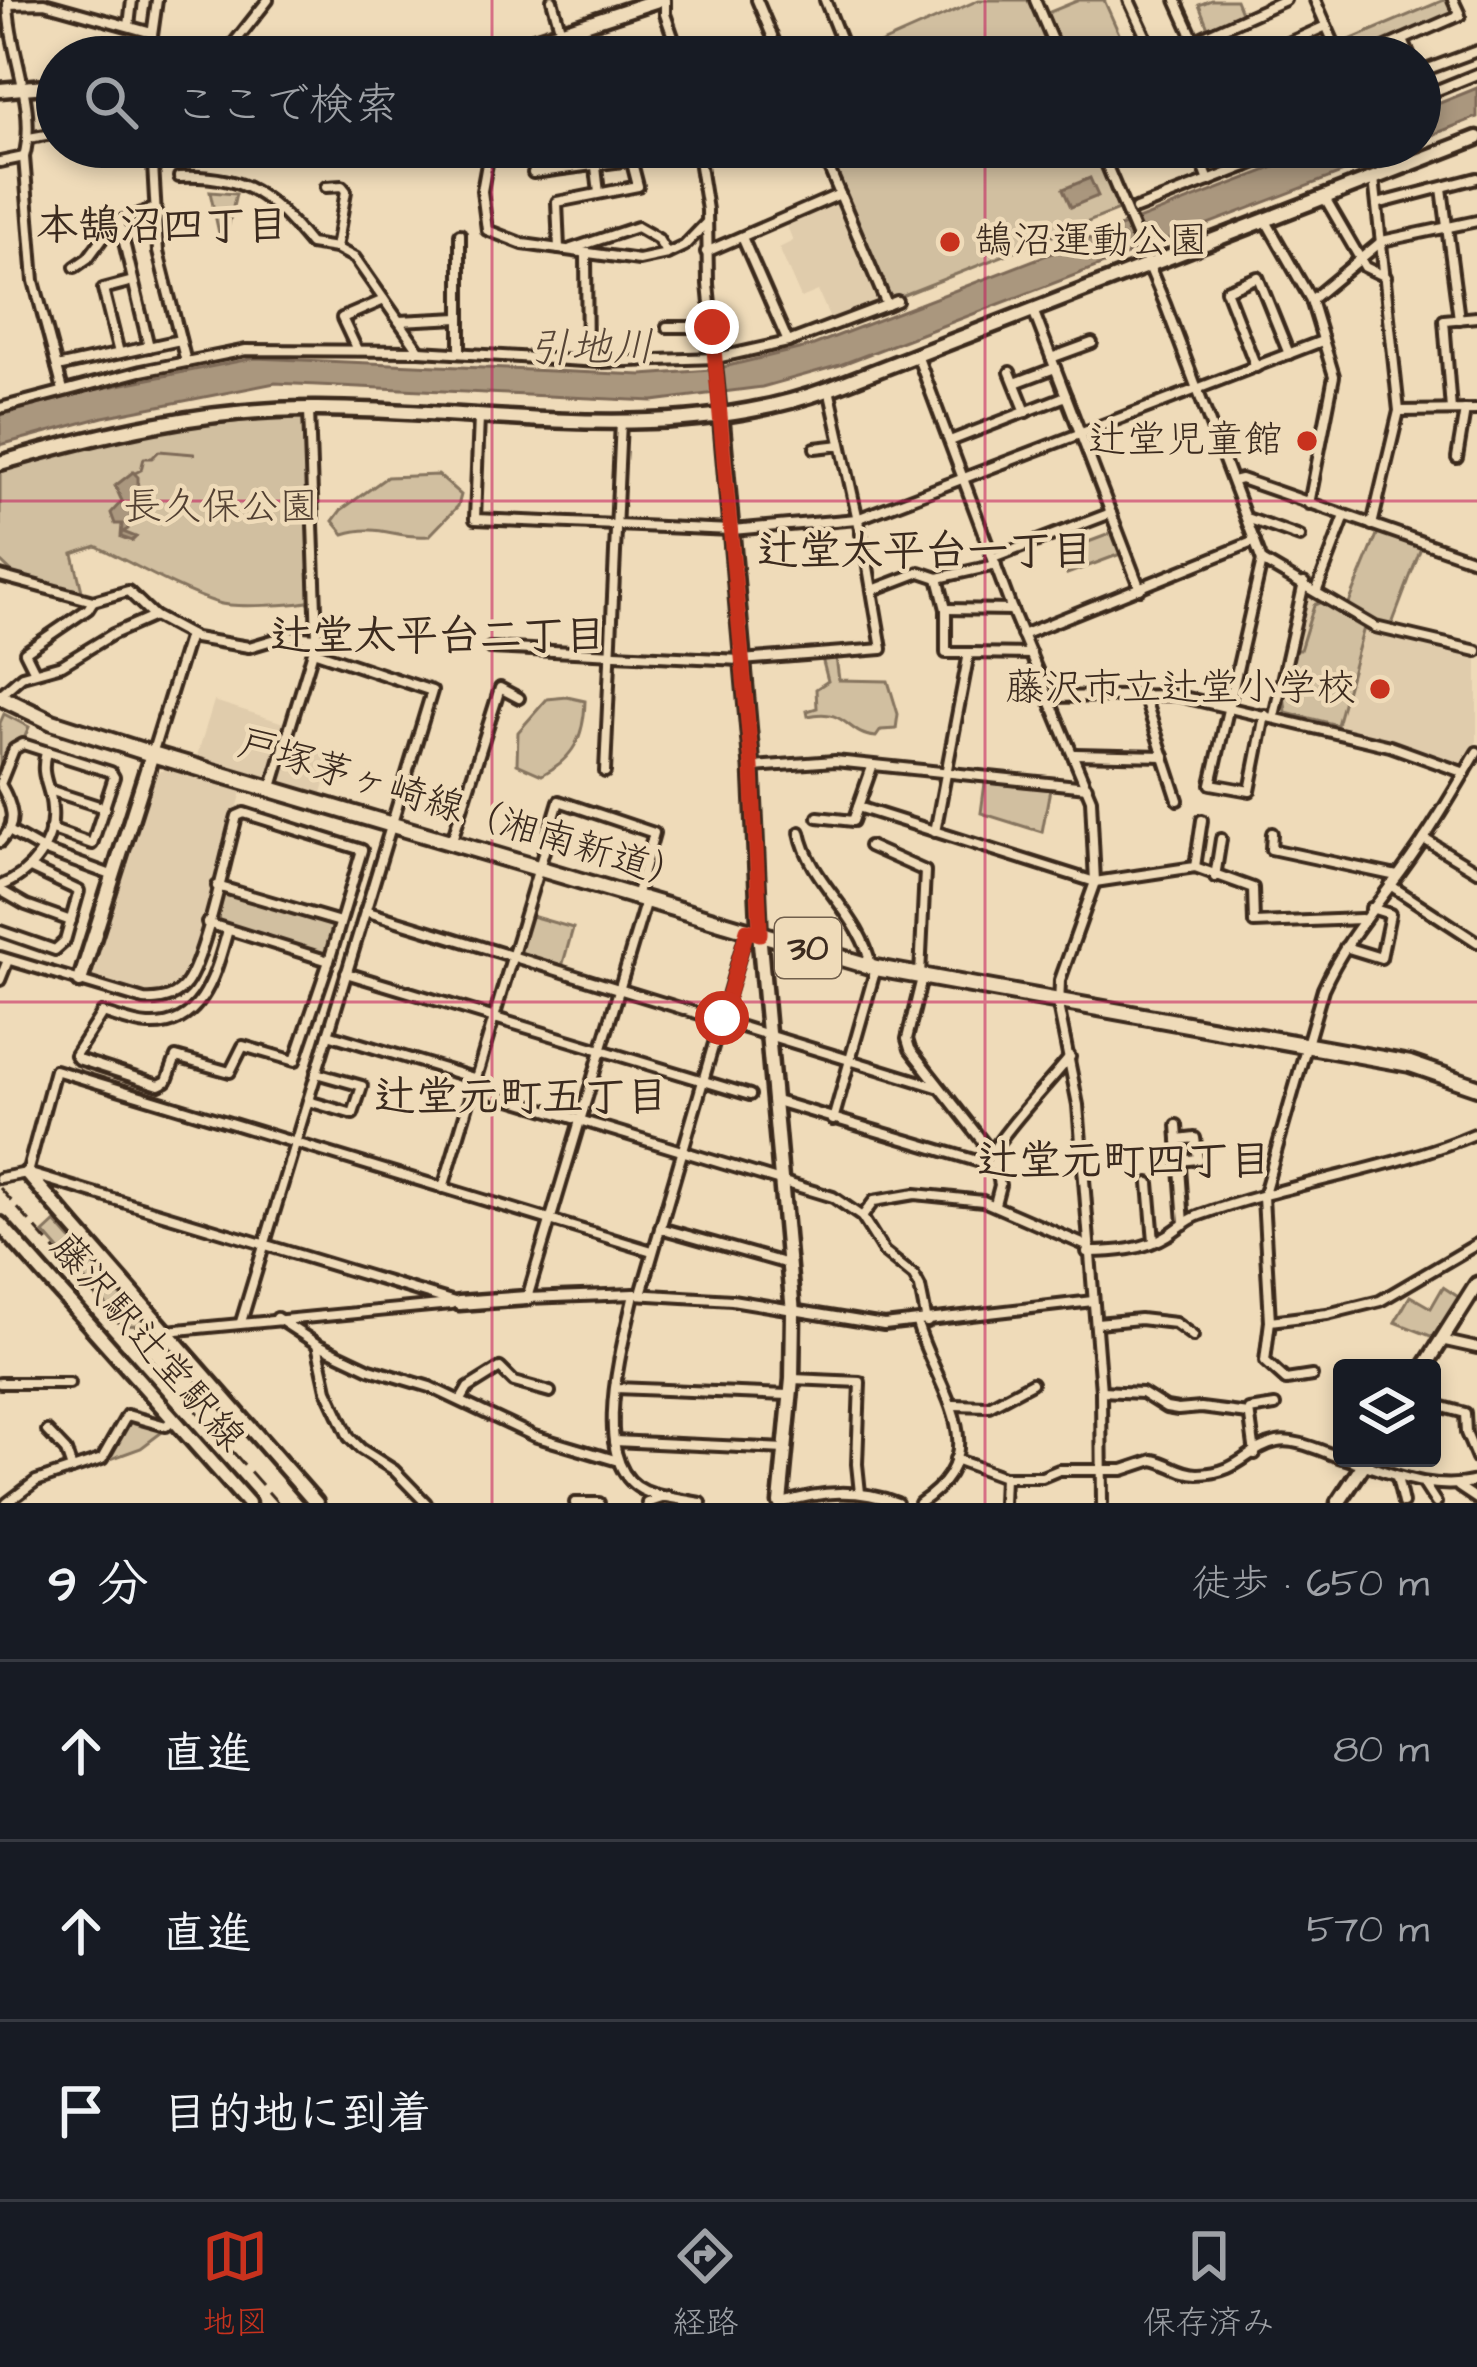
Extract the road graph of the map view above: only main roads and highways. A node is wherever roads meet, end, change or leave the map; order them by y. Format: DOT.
graph roads {
  1 [pos="0,696"];
  2 [pos="1477,1087"];
  1 -- 2 [label="main road, 戸塚茅ヶ崎線（湘南新道） / 30"];
}
